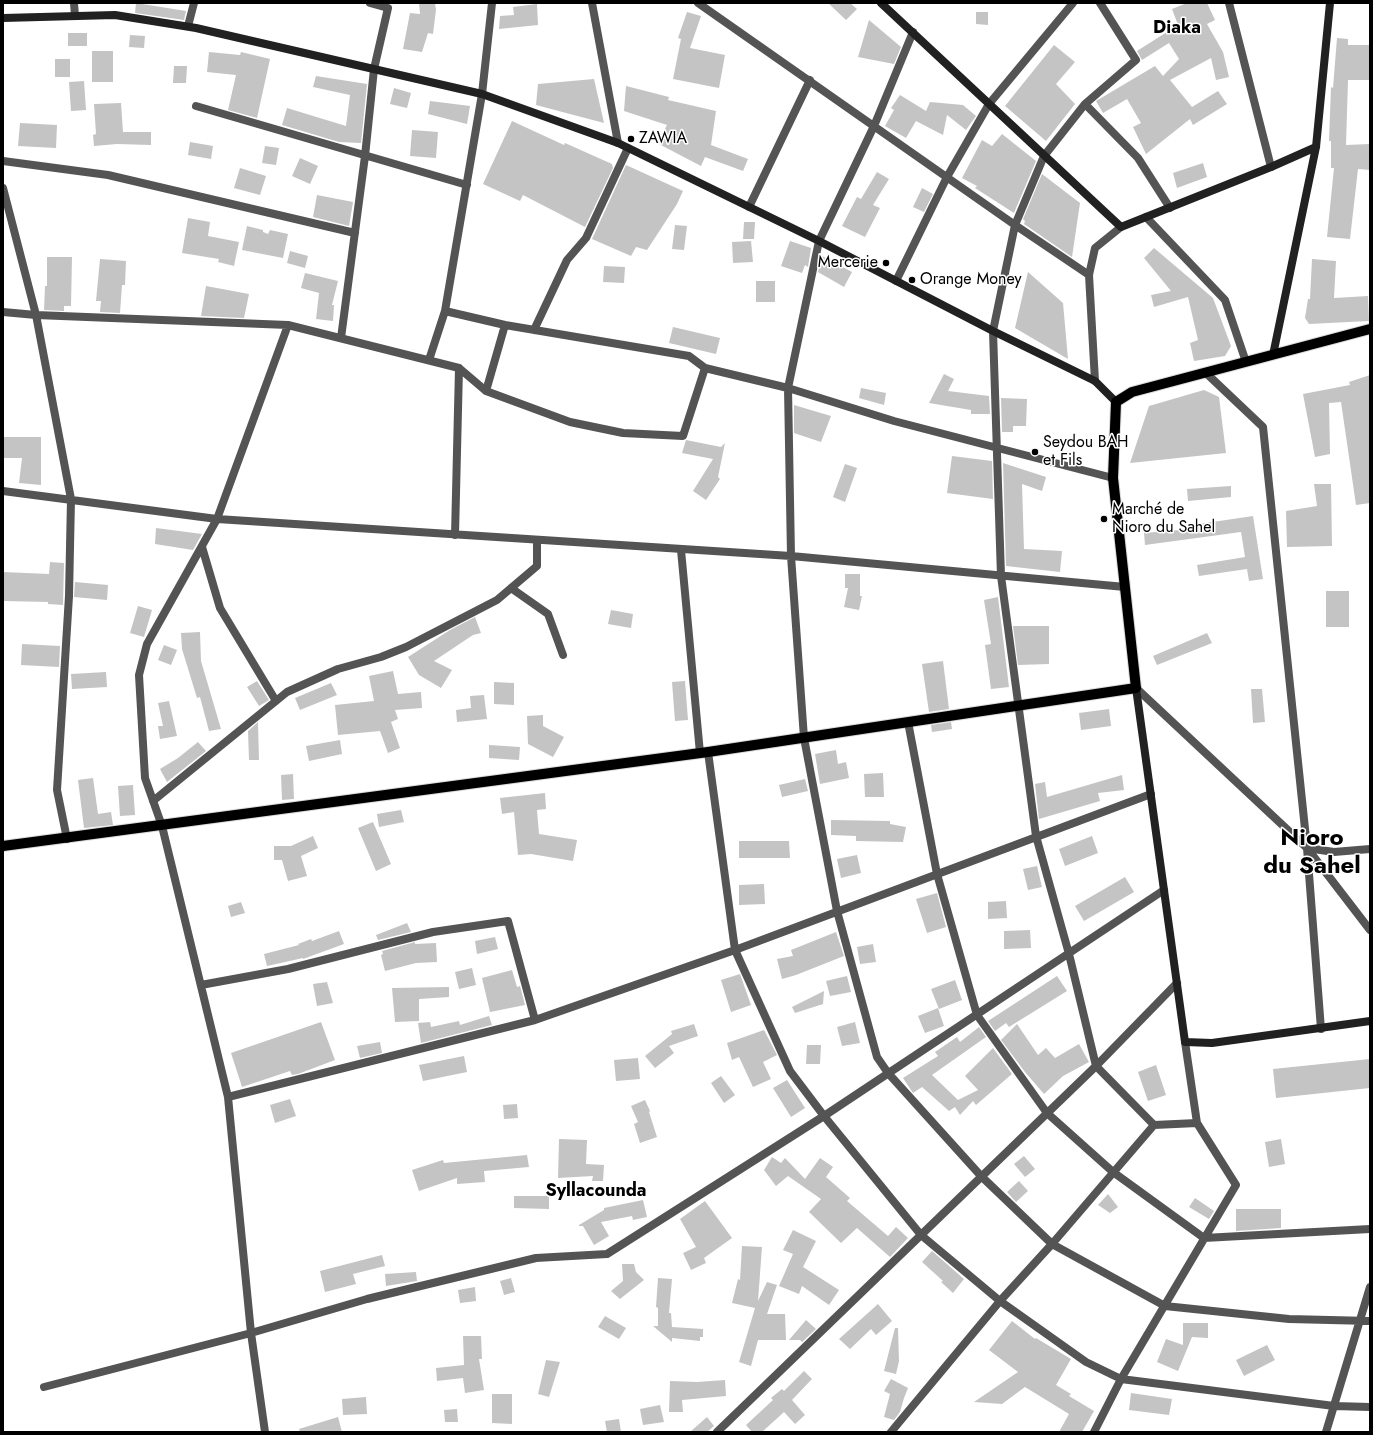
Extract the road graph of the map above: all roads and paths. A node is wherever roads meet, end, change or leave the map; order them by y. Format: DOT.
graph roads {
  1 [pos="74,3"];
  2 [pos="194,3"];
  3 [pos="370,3"];
  4 [pos="492,3"];
  5 [pos="592,3"];
  6 [pos="698,3"];
  7 [pos="881,3"];
  8 [pos="1073,3"];
  9 [pos="1100,3"];
  10 [pos="1229,3"];
  11 [pos="1330,3"];
  12 [pos="75,16"];
  13 [pos="3,18"];
  14 [pos="188,26"];
  15 [pos="913,32"];
  16 [pos="374,69"];
  17 [pos="810,80"];
  18 [pos="482,94"];
  19 [pos="989,104"];
  20 [pos="1085,104"];
  21 [pos="196,106"];
  22 [pos="874,126"];
  23 [pos="618,143"];
  24 [pos="1316,147"];
  25 [pos="628,148"];
  26 [pos="365,156"];
  27 [pos="1044,156"];
  28 [pos="3,161"];
  29 [pos="1271,167"];
  30 [pos="947,177"];
  31 [pos="467,185"];
  32 [pos="3,188"];
  33 [pos="749,207"];
  34 [pos="1170,208"];
  35 [pos="1146,217"];
  36 [pos="1015,225"];
  37 [pos="1121,227"];
  38 [pos="355,233"];
  39 [pos="819,241"];
  40 [pos="1090,275"];
  41 [pos="896,281"];
  42 [pos="445,311"];
  43 [pos="3,312"];
  44 [pos="36,315"];
  45 [pos="288,325"];
  46 [pos="505,326"];
  47 [pos="534,330"];
  48 [pos="1370,330"];
  49 [pos="993,331"];
  50 [pos="341,338"];
  51 [pos="1274,355"];
  52 [pos="429,360"];
  53 [pos="1246,362"];
  54 [pos="459,368"];
  55 [pos="705,368"];
  56 [pos="1206,373"];
  57 [pos="1095,381"];
  58 [pos="788,388"];
  59 [pos="486,391"];
  60 [pos="1116,402"];
  61 [pos="996,447"];
  62 [pos="1113,478"];
  63 [pos="3,491"];
  64 [pos="71,499"];
  65 [pos="217,518"];
  66 [pos="455,536"];
  67 [pos="537,540"];
  68 [pos="202,547"];
  69 [pos="681,550"];
  70 [pos="790,556"];
  71 [pos="1001,576"];
  72 [pos="1125,587"];
  73 [pos="511,588"];
  74 [pos="563,655"];
  75 [pos="1136,688"];
  76 [pos="276,701"];
  77 [pos="1019,706"];
  78 [pos="908,722"];
  79 [pos="804,738"];
  80 [pos="704,753"];
  81 [pos="1151,794"];
  82 [pos="153,801"];
  83 [pos="162,826"];
  84 [pos="1036,836"];
  85 [pos="67,839"];
  86 [pos="3,846"];
  87 [pos="1307,848"];
  88 [pos="1370,849"];
  89 [pos="937,874"];
  90 [pos="1164,890"];
  91 [pos="837,911"];
  92 [pos="1370,930"];
  93 [pos="735,950"];
  94 [pos="1069,954"];
  95 [pos="1177,983"];
  96 [pos="201,985"];
  97 [pos="977,1015"];
  98 [pos="535,1020"];
  99 [pos="1370,1021"];
  100 [pos="1321,1029"];
  101 [pos="1186,1042"];
  102 [pos="1096,1066"];
  103 [pos="888,1073"];
  104 [pos="228,1097"];
  105 [pos="1047,1113"];
  106 [pos="824,1116"];
  107 [pos="1197,1123"];
  108 [pos="1154,1125"];
  109 [pos="1113,1172"];
  110 [pos="981,1176"];
  111 [pos="1370,1229"];
  112 [pos="922,1235"];
  113 [pos="1204,1238"];
  114 [pos="1052,1244"];
  115 [pos="1370,1287"];
  116 [pos="1000,1301"];
  117 [pos="1165,1306"];
  118 [pos="1370,1321"];
  119 [pos="1359,1322"];
  120 [pos="251,1333"];
  121 [pos="1122,1380"];
  122 [pos="44,1388"];
  123 [pos="1334,1406"];
  124 [pos="1370,1407"];
  125 [pos="266,1432"];
  126 [pos="716,1432"];
  127 [pos="891,1432"];
  128 [pos="1094,1432"];
  129 [pos="1326,1432"];
  1 -- 12 [label="street"];
  2 -- 14 [label="street"];
  3 -- 16 [label="street"];
  4 -- 18 [label="street"];
  5 -- 23 [label="street"];
  6 -- 17 [label="street"];
  7 -- 15 [label="street"];
  8 -- 19 [label="street"];
  9 -- 20 [label="street"];
  10 -- 29 [label="street"];
  11 -- 24 [label="street"];
  12 -- 13 [label="street"];
  12 -- 14 [label="street"];
  14 -- 16 [label="street"];
  15 -- 19 [label="street"];
  15 -- 22 [label="street"];
  16 -- 18 [label="street"];
  16 -- 26 [label="street"];
  17 -- 22 [label="street"];
  17 -- 33 [label="street"];
  18 -- 23 [label="street"];
  18 -- 31 [label="street"];
  19 -- 27 [label="street"];
  19 -- 30 [label="street"];
  20 -- 27 [label="street"];
  20 -- 34 [label="street"];
  21 -- 26 [label="street"];
  22 -- 30 [label="street"];
  22 -- 39 [label="street"];
  23 -- 25 [label="street"];
  24 -- 29 [label="street"];
  24 -- 51 [label="street"];
  25 -- 33 [label="street"];
  25 -- 47 [label="street"];
  26 -- 31 [label="street"];
  26 -- 38 [label="street"];
  27 -- 36 [label="street"];
  27 -- 37 [label="street"];
  28 -- 38 [label="street"];
  29 -- 34 [label="street"];
  30 -- 36 [label="street"];
  30 -- 41 [label="street"];
  31 -- 42 [label="street"];
  32 -- 44 [label="street"];
  33 -- 39 [label="street"];
  34 -- 35 [label="street"];
  35 -- 37 [label="street"];
  35 -- 53 [label="street"];
  36 -- 40 [label="street"];
  36 -- 49 [label="street"];
  37 -- 40 [label="street"];
  38 -- 50 [label="street"];
  39 -- 41 [label="street"];
  39 -- 58 [label="street"];
  40 -- 57 [label="street"];
  41 -- 49 [label="street"];
  42 -- 46 [label="street"];
  42 -- 52 [label="street"];
  43 -- 44 [label="street"];
  44 -- 45 [label="street"];
  44 -- 64 [label="street"];
  45 -- 50 [label="street"];
  45 -- 65 [label="street"];
  46 -- 47 [label="street"];
  46 -- 59 [label="street"];
  47 -- 55 [label="street"];
  48 -- 51 [label="main road"];
  49 -- 57 [label="street"];
  49 -- 61 [label="street"];
  50 -- 52 [label="street"];
  51 -- 53 [label="main road"];
  52 -- 54 [label="street"];
  53 -- 56 [label="main road"];
  54 -- 59 [label="street"];
  54 -- 66 [label="street"];
  55 -- 58 [label="street"];
  55 -- 59 [label="street"];
  56 -- 60 [label="main road"];
  56 -- 87 [label="street"];
  57 -- 60 [label="street"];
  58 -- 61 [label="street"];
  58 -- 70 [label="street"];
  60 -- 62 [label="main road"];
  61 -- 62 [label="street"];
  61 -- 71 [label="street"];
  62 -- 72 [label="main road"];
  63 -- 64 [label="street"];
  64 -- 65 [label="street"];
  64 -- 85 [label="street"];
  65 -- 66 [label="street"];
  65 -- 68 [label="street"];
  66 -- 67 [label="street"];
  67 -- 69 [label="street"];
  67 -- 73 [label="street"];
  68 -- 76 [label="street"];
  68 -- 82 [label="street"];
  69 -- 70 [label="street"];
  69 -- 80 [label="street"];
  70 -- 71 [label="street"];
  70 -- 79 [label="street"];
  71 -- 72 [label="street"];
  71 -- 77 [label="street"];
  72 -- 75 [label="main road"];
  73 -- 74 [label="street"];
  73 -- 76 [label="street"];
  75 -- 77 [label="main road"];
  75 -- 81 [label="street"];
  75 -- 87 [label="street"];
  76 -- 82 [label="street"];
  77 -- 78 [label="main road"];
  77 -- 84 [label="street"];
  78 -- 79 [label="main road"];
  78 -- 89 [label="street"];
  79 -- 80 [label="main road"];
  79 -- 91 [label="street"];
  80 -- 83 [label="main road"];
  80 -- 93 [label="street"];
  81 -- 84 [label="street"];
  81 -- 90 [label="street"];
  82 -- 83 [label="street"];
  83 -- 85 [label="main road"];
  83 -- 96 [label="street"];
  84 -- 89 [label="street"];
  84 -- 94 [label="street"];
  85 -- 86 [label="main road"];
  87 -- 88 [label="street"];
  87 -- 92 [label="street"];
  87 -- 100 [label="street"];
  89 -- 91 [label="street"];
  89 -- 97 [label="street"];
  90 -- 94 [label="street"];
  90 -- 95 [label="street"];
  91 -- 93 [label="street"];
  91 -- 103 [label="street"];
  93 -- 98 [label="street"];
  93 -- 106 [label="street"];
  94 -- 97 [label="street"];
  94 -- 102 [label="street"];
  95 -- 101 [label="street"];
  95 -- 102 [label="street"];
  96 -- 98 [label="street"];
  96 -- 104 [label="street"];
  97 -- 103 [label="street"];
  97 -- 105 [label="street"];
  98 -- 104 [label="street"];
  99 -- 100 [label="street"];
  100 -- 101 [label="street"];
  101 -- 107 [label="street"];
  102 -- 105 [label="street"];
  102 -- 108 [label="street"];
  103 -- 106 [label="street"];
  103 -- 110 [label="street"];
  104 -- 120 [label="street"];
  105 -- 109 [label="street"];
  105 -- 110 [label="street"];
  106 -- 112 [label="street"];
  106 -- 120 [label="street"];
  107 -- 108 [label="street"];
  107 -- 113 [label="street"];
  108 -- 109 [label="street"];
  109 -- 113 [label="street"];
  109 -- 114 [label="street"];
  110 -- 112 [label="street"];
  110 -- 114 [label="street"];
  111 -- 113 [label="street"];
  112 -- 116 [label="street"];
  112 -- 126 [label="street"];
  113 -- 117 [label="street"];
  114 -- 116 [label="street"];
  114 -- 117 [label="street"];
  115 -- 119 [label="street"];
  116 -- 121 [label="street"];
  116 -- 127 [label="street"];
  117 -- 119 [label="street"];
  117 -- 121 [label="street"];
  118 -- 119 [label="street"];
  119 -- 123 [label="street"];
  120 -- 122 [label="street"];
  120 -- 125 [label="street"];
  121 -- 123 [label="street"];
  121 -- 128 [label="street"];
  123 -- 124 [label="street"];
  123 -- 129 [label="street"];
}
